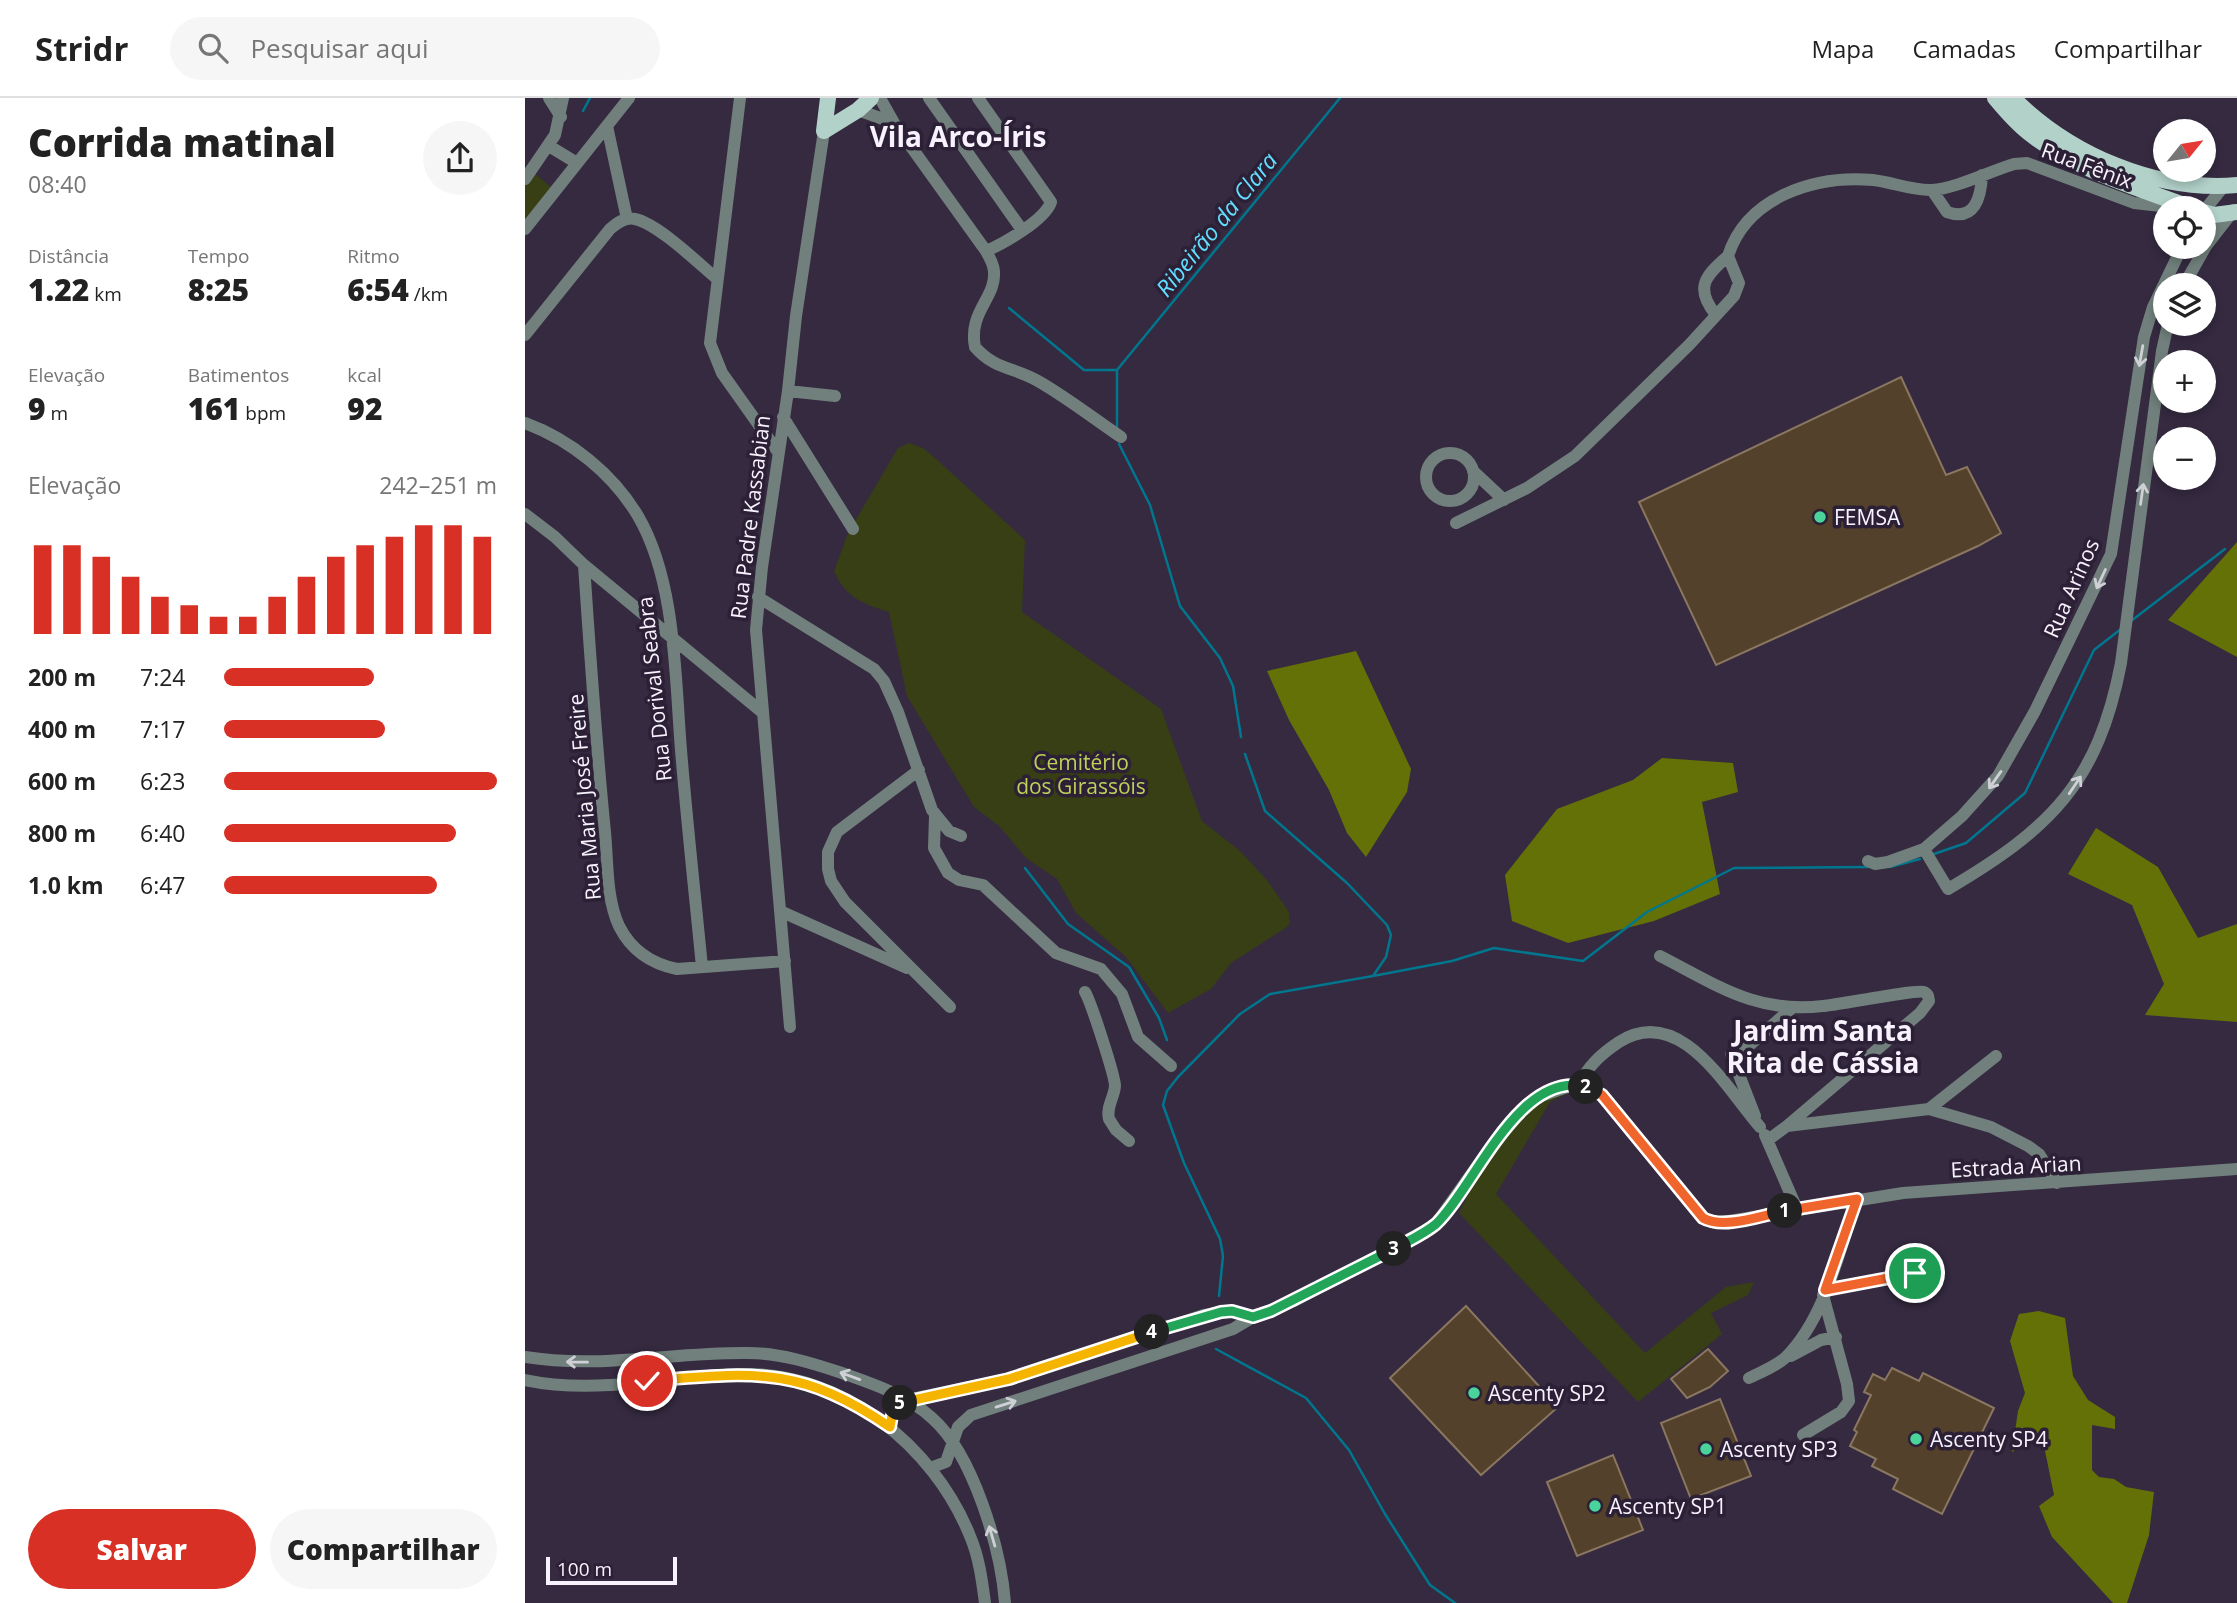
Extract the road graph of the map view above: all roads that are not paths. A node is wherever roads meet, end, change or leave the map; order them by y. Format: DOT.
graph roads {
  1 [pos="549,98"];
  2 [pos="563,98"];
  3 [pos="629,98"];
  4 [pos="740,98"];
  5 [pos="828,98"];
  6 [pos="871,98"];
  7 [pos="880,98"];
  8 [pos="929,98"];
  9 [pos="978,98"];
  10 [pos="1995,98"];
  11 [pos="2013,98"];
  12 [pos="858,110"];
  13 [pos="561,117"];
  14 [pos="894,123"];
  15 [pos="607,126"];
  16 [pos="824,131"];
  17 [pos="549,146"];
  18 [pos="577,163"];
  19 [pos="1983,175"];
  20 [pos="525,179"];
  21 [pos="2231,185"];
  22 [pos="1932,190"];
  23 [pos="2161,196"];
  24 [pos="2216,199"];
  25 [pos="2153,205"];
  26 [pos="2235,210"];
  27 [pos="2216,211"];
  28 [pos="627,219"];
  29 [pos="525,229"];
  30 [pos="1022,230"];
  31 [pos="986,251"];
  32 [pos="1728,256"];
  33 [pos="2176,259"];
  34 [pos="2191,273"];
  35 [pos="716,278"];
  36 [pos="1716,315"];
  37 [pos="525,335"];
  38 [pos="2165,336"];
  39 [pos="788,391"];
  40 [pos="835,396"];
  41 [pos="783,417"];
  42 [pos="525,423"];
  43 [pos="1121,437"];
  44 [pos="778,452"];
  45 [pos="1473,471"];
  46 [pos="1504,500"];
  47 [pos="525,514"];
  48 [pos="1456,523"];
  49 [pos="853,530"];
  50 [pos="584,565"];
  51 [pos="758,597"];
  52 [pos="672,640"];
  53 [pos="762,712"];
  54 [pos="919,770"];
  55 [pos="935,816"];
  56 [pos="961,836"];
  57 [pos="1924,849"];
  58 [pos="1868,861"];
  59 [pos="780,911"];
  60 [pos="1660,956"];
  61 [pos="785,961"];
  62 [pos="702,968"];
  63 [pos="915,972"];
  64 [pos="1085,992"];
  65 [pos="950,1007"];
  66 [pos="1792,1008"];
  67 [pos="790,1027"];
  68 [pos="1744,1050"];
  69 [pos="1731,1055"];
  70 [pos="1996,1056"];
  71 [pos="1171,1066"];
  72 [pos="1579,1085"];
  73 [pos="1929,1109"];
  74 [pos="1787,1126"];
  75 [pos="1760,1127"];
  76 [pos="1767,1140"];
  77 [pos="1129,1141"];
  78 [pos="2237,1169"];
  79 [pos="2057,1183"];
  80 [pos="1857,1199"];
  81 [pos="1797,1209"];
  82 [pos="1915,1273"];
  83 [pos="1824,1293"];
  84 [pos="1203,1315"];
  85 [pos="1253,1317"];
  86 [pos="1212,1336"];
  87 [pos="1836,1337"];
  88 [pos="525,1357"];
  89 [pos="1784,1359"];
  90 [pos="1749,1378"];
  91 [pos="525,1380"];
  92 [pos="907,1400"];
  93 [pos="890,1427"];
  94 [pos="1803,1435"];
  95 [pos="953,1440"];
  96 [pos="930,1468"];
  97 [pos="978,1495"];
  98 [pos="956,1507"];
  99 [pos="985,1603"];
  100 [pos="1005,1603"];
  1 -- 13 [label="street"];
  2 -- 13 [label="street"];
  3 -- 15 [label="street"];
  4 -- 35 [label="street"];
  5 -- 16 [label="main road, Rua Padre Kassabian"];
  6 -- 12 [label="main road"];
  7 -- 14 [label="street"];
  8 -- 30 [label="street"];
  9 -- 30 [label="street"];
  10 -- 23 [label="main road"];
  11 -- 21 [label="main road"];
  12 -- 14 [label="street"];
  12 -- 16 [label="main road"];
  13 -- 17 [label="street"];
  14 -- 31 [label="street"];
  15 -- 18 [label="street"];
  15 -- 28 [label="street"];
  16 -- 39 [label="street, Rua Padre Kassabian"];
  17 -- 18 [label="street"];
  17 -- 20 [label="street"];
  18 -- 29 [label="street"];
  19 -- 22 [label="street, Rua Fênix"];
  19 -- 22 [label="street"];
  19 -- 25 [label="street, Rua Fênix"];
  21 -- 24 [label="street"];
  22 -- 32 [label="street, Rua Fênix"];
  26 -- 27 [label="main road"];
  26 -- 34 [label="street"];
  28 -- 35 [label="street"];
  28 -- 37 [label="street"];
  30 -- 31 [label="street"];
  31 -- 43 [label="street"];
  32 -- 36 [label="street"];
  32 -- 36 [label="street, Rua Fênix"];
  33 -- 57 [label="street, Rua Arinos, one-way"];
  35 -- 44 [label="street"];
  36 -- 46 [label="street"];
  57 -- 38 [label="street, one-way"];
  39 -- 40 [label="street"];
  39 -- 41 [label="street, Rua Padre Kassabian"];
  41 -- 44 [label="street, Rua Padre Kassabian"];
  41 -- 49 [label="street"];
  42 -- 52 [label="street, Rua Dorival Seabra"];
  44 -- 51 [label="street, Rua Padre Kassabian"];
  45 -- 46 [label="street"];
  46 -- 48 [label="street"];
  47 -- 50 [label="street"];
  50 -- 52 [label="street"];
  50 -- 62 [label="street, Rua Maria José Freire"];
  51 -- 53 [label="street, Rua Padre Kassabian"];
  51 -- 54 [label="street"];
  52 -- 53 [label="street"];
  52 -- 62 [label="street, Rua Dorival Seabra"];
  53 -- 59 [label="street, Rua Padre Kassabian"];
  54 -- 55 [label="street"];
  54 -- 63 [label="street"];
  55 -- 56 [label="street"];
  55 -- 71 [label="street"];
  57 -- 58 [label="street, Rua Arinos"];
  59 -- 61 [label="street, Rua Padre Kassabian"];
  59 -- 63 [label="street"];
  60 -- 66 [label="street"];
  61 -- 62 [label="street, Rua Maria José Freire"];
  61 -- 67 [label="street, Rua Padre Kassabian"];
  63 -- 65 [label="street"];
  64 -- 77 [label="street"];
  66 -- 68 [label="street"];
  66 -- 74 [label="street"];
  69 -- 75 [label="street"];
  70 -- 73 [label="street"];
  72 -- 75 [label="street"];
  72 -- 81 [label="street, Estrada Arian"];
  72 -- 85 [label="street"];
  73 -- 74 [label="street"];
  73 -- 79 [label="street"];
  74 -- 76 [label="street"];
  75 -- 76 [label="street"];
  76 -- 81 [label="street"];
  78 -- 79 [label="street, Estrada Arian"];
  79 -- 80 [label="street, Estrada Arian"];
  80 -- 81 [label="street, Estrada Arian"];
  80 -- 83 [label="street"];
  82 -- 83 [label="street"];
  83 -- 87 [label="street"];
  83 -- 89 [label="street"];
  84 -- 85 [label="street"];
  84 -- 86 [label="street"];
  84 -- 92 [label="street"];
  85 -- 86 [label="street"];
  95 -- 86 [label="street, one-way"];
  87 -- 89 [label="street"];
  87 -- 94 [label="street"];
  92 -- 88 [label="street, one-way"];
  89 -- 90 [label="street"];
  91 -- 93 [label="street"];
  92 -- 93 [label="street"];
  92 -- 95 [label="street"];
  93 -- 96 [label="street"];
  95 -- 96 [label="street"];
  95 -- 97 [label="street"];
  96 -- 98 [label="street"];
  97 -- 98 [label="street"];
  100 -- 97 [label="street, one-way"];
  98 -- 99 [label="street"];
}
